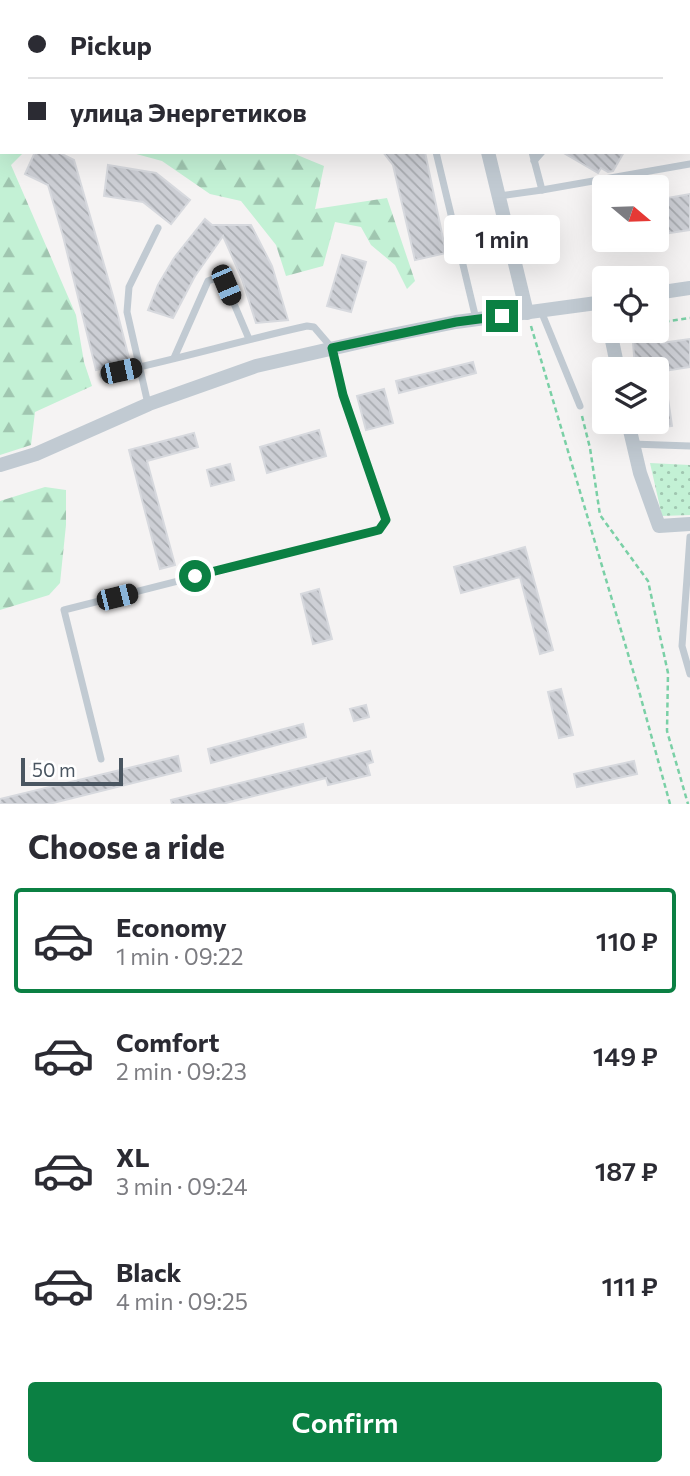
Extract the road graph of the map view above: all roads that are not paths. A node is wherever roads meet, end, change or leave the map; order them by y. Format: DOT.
graph roads {
  1 [pos="436,154"];
  2 [pos="488,154"];
  3 [pos="532,154"];
  4 [pos="540,154"];
  5 [pos="534,161"];
  6 [pos="690,164"];
  7 [pos="542,190"];
  8 [pos="499,196"];
  9 [pos="158,228"];
  10 [pos="690,288"];
  11 [pos="669,291"];
  12 [pos="592,304"];
  13 [pos="534,312"];
  14 [pos="476,320"];
  15 [pos="250,339"];
  16 [pos="332,348"];
  17 [pos="174,358"];
  18 [pos="140,367"];
  19 [pos="103,375"];
  20 [pos="149,404"];
  21 [pos="580,406"];
  22 [pos="630,434"];
  23 [pos="632,444"];
  24 [pos="690,446"];
  25 [pos="0,466"];
  26 [pos="690,524"];
  27 [pos="690,537"];
  28 [pos="690,674"];
  29 [pos="101,759"];
  1 -- 14 [label="lane"];
  2 -- 8 [label="street"];
  3 -- 5 [label="lane"];
  4 -- 5 [label="lane"];
  5 -- 7 [label="lane"];
  6 -- 7 [label="lane"];
  7 -- 8 [label="lane"];
  8 -- 13 [label="street"];
  9 -- 18 [label="lane"];
  10 -- 11 [label="street"];
  12 -- 13 [label="street"];
  13 -- 14 [label="street"];
  13 -- 21 [label="lane"];
  14 -- 16 [label="street"];
  15 -- 16 [label="lane"];
  15 -- 17 [label="lane"];
  15 -- 17 [label="lane"];
  16 -- 20 [label="street"];
  16 -- 29 [label="lane"];
  17 -- 18 [label="lane"];
  18 -- 19 [label="lane"];
  18 -- 20 [label="lane"];
  20 -- 25 [label="street"];
  22 -- 23 [label="street"];
  23 -- 24 [label="lane"];
  23 -- 26 [label="street"];
  27 -- 28 [label="lane"];
}
